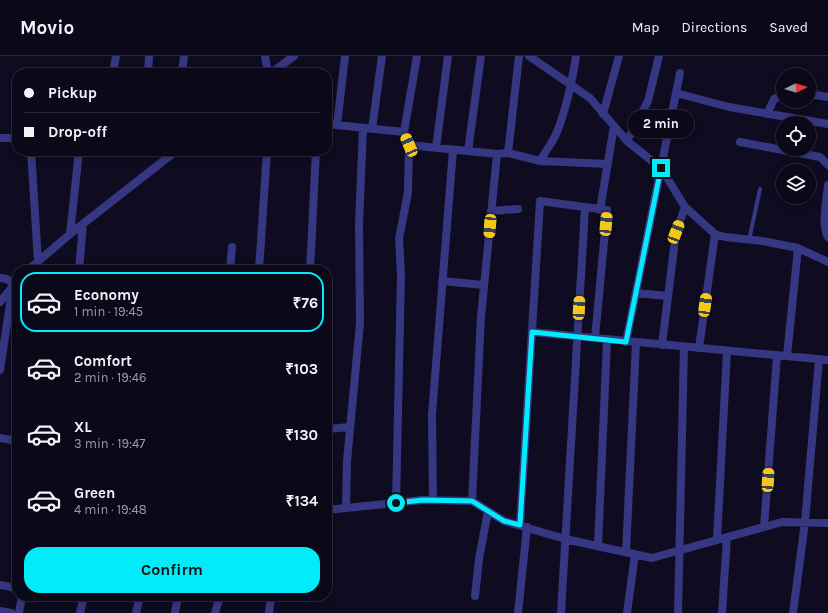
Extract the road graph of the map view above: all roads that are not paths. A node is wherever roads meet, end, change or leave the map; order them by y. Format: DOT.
graph roads {
  1 [pos="116,56"];
  2 [pos="149,56"];
  3 [pos="184,56"];
  4 [pos="265,56"];
  5 [pos="294,56"];
  6 [pos="345,56"];
  7 [pos="382,56"];
  8 [pos="417,56"];
  9 [pos="448,56"];
  10 [pos="481,56"];
  11 [pos="519,56"];
  12 [pos="576,56"];
  13 [pos="619,56"];
  14 [pos="659,56"];
  15 [pos="531,57"];
  16 [pos="114,68"];
  17 [pos="148,68"];
  18 [pos="183,68"];
  19 [pos="269,68"];
  20 [pos="277,68"];
  21 [pos="680,73"];
  22 [pos="572,84"];
  23 [pos="676,93"];
  24 [pos="816,95"];
  25 [pos="828,97"];
  26 [pos="776,98"];
  27 [pos="603,114"];
  28 [pos="767,114"];
  29 [pos="332,124"];
  30 [pos="828,124"];
  31 [pos="337,125"];
  32 [pos="614,126"];
  33 [pos="363,128"];
  34 [pos="372,129"];
  35 [pos="404,132"];
  36 [pos="0,138"];
  37 [pos="12,138"];
  38 [pos="627,141"];
  39 [pos="740,142"];
  40 [pos="409,145"];
  41 [pos="436,148"];
  42 [pos="453,150"];
  43 [pos="468,151"];
  44 [pos="508,153"];
  45 [pos="497,154"];
  46 [pos="31,156"];
  47 [pos="78,156"];
  48 [pos="170,156"];
  49 [pos="267,156"];
  50 [pos="316,156"];
  51 [pos="540,161"];
  52 [pos="607,164"];
  53 [pos="828,166"];
  54 [pos="661,168"];
  55 [pos="828,185"];
  56 [pos="760,189"];
  57 [pos="685,207"];
  58 [pos="585,208"];
  59 [pos="518,209"];
  60 [pos="600,210"];
  61 [pos="491,211"];
  62 [pos="83,224"];
  63 [pos="70,234"];
  64 [pos="715,234"];
  65 [pos="828,237"];
  66 [pos="750,240"];
  67 [pos="232,247"];
  68 [pos="798,248"];
  69 [pos="38,262"];
  70 [pos="828,262"];
  71 [pos="34,265"];
  72 [pos="79,265"];
  73 [pos="230,265"];
  74 [pos="259,265"];
  75 [pos="310,265"];
  76 [pos="0,278"];
  77 [pos="442,281"];
  78 [pos="12,282"];
  79 [pos="484,285"];
  80 [pos="12,287"];
  81 [pos="636,293"];
  82 [pos="668,296"];
  83 [pos="12,300"];
  84 [pos="0,302"];
  85 [pos="532,332"];
  86 [pos="577,336"];
  87 [pos="595,338"];
  88 [pos="607,340"];
  89 [pos="626,342"];
  90 [pos="636,343"];
  91 [pos="662,345"];
  92 [pos="684,347"];
  93 [pos="699,348"];
  94 [pos="727,351"];
  95 [pos="777,355"];
  96 [pos="787,356"];
  97 [pos="819,359"];
  98 [pos="828,360"];
  99 [pos="0,370"];
  100 [pos="350,427"];
  101 [pos="332,428"];
  102 [pos="0,438"];
  103 [pos="12,440"];
  104 [pos="433,500"];
  105 [pos="472,501"];
  106 [pos="396,503"];
  107 [pos="346,508"];
  108 [pos="332,509"];
  109 [pos="488,511"];
  110 [pos="805,522"];
  111 [pos="828,523"];
  112 [pos="523,526"];
  113 [pos="764,527"];
  114 [pos="727,537"];
  115 [pos="565,539"];
  116 [pos="717,540"];
  117 [pos="598,546"];
  118 [pos="679,551"];
  119 [pos="626,552"];
  120 [pos="635,554"];
  121 [pos="0,585"];
  122 [pos="12,587"];
  123 [pos="475,596"];
  124 [pos="21,601"];
  125 [pos="83,601"];
  126 [pos="139,601"];
  127 [pos="177,601"];
  128 [pos="219,601"];
  129 [pos="270,601"];
  130 [pos="0,611"];
  131 [pos="12,613"];
  132 [pos="19,613"];
  133 [pos="80,613"];
  134 [pos="136,613"];
  135 [pos="175,613"];
  136 [pos="215,613"];
  137 [pos="269,613"];
  138 [pos="518,613"];
  139 [pos="561,613"];
  140 [pos="627,613"];
  141 [pos="678,613"];
  142 [pos="722,613"];
  143 [pos="793,613"];
  1 -- 16 [label="street"];
  2 -- 17 [label="street"];
  3 -- 18 [label="street"];
  4 -- 19 [label="street"];
  5 -- 20 [label="street"];
  6 -- 31 [label="street"];
  7 -- 34 [label="street"];
  8 -- 35 [label="street"];
  9 -- 41 [label="street"];
  10 -- 43 [label="street"];
  11 -- 44 [label="street"];
  12 -- 22 [label="street"];
  13 -- 27 [label="street"];
  14 -- 38 [label="street"];
  15 -- 22 [label="street"];
  21 -- 23 [label="street"];
  22 -- 27 [label="street"];
  22 -- 51 [label="street"];
  23 -- 28 [label="street"];
  23 -- 54 [label="street"];
  24 -- 25 [label="street"];
  26 -- 28 [label="street"];
  27 -- 32 [label="street"];
  28 -- 30 [label="street"];
  29 -- 31 [label="street"];
  31 -- 33 [label="street"];
  32 -- 38 [label="street"];
  32 -- 52 [label="street"];
  33 -- 34 [label="street"];
  33 -- 100 [label="street"];
  34 -- 35 [label="street"];
  35 -- 40 [label="street"];
  36 -- 37 [label="street"];
  38 -- 54 [label="street"];
  39 -- 53 [label="street"];
  40 -- 41 [label="street"];
  40 -- 106 [label="street"];
  41 -- 42 [label="street"];
  42 -- 43 [label="street"];
  42 -- 77 [label="street"];
  43 -- 45 [label="street"];
  44 -- 45 [label="street"];
  44 -- 51 [label="street"];
  45 -- 61 [label="street"];
  46 -- 69 [label="street"];
  47 -- 63 [label="street"];
  48 -- 62 [label="street"];
  49 -- 74 [label="street"];
  50 -- 75 [label="street"];
  51 -- 52 [label="street"];
  52 -- 60 [label="street"];
  54 -- 57 [label="street"];
  54 -- 81 [label="street"];
  55 -- 65 [label="street"];
  56 -- 66 [label="lane"];
  57 -- 64 [label="street"];
  57 -- 82 [label="street"];
  58 -- 60 [label="street"];
  58 -- 85 [label="street"];
  58 -- 86 [label="street"];
  59 -- 61 [label="street"];
  60 -- 87 [label="street"];
  61 -- 79 [label="street"];
  62 -- 63 [label="street"];
  62 -- 72 [label="street"];
  63 -- 69 [label="street"];
  64 -- 66 [label="street"];
  64 -- 93 [label="street"];
  66 -- 68 [label="street"];
  67 -- 73 [label="street"];
  68 -- 70 [label="street"];
  68 -- 96 [label="street"];
  69 -- 71 [label="street"];
  76 -- 78 [label="street"];
  77 -- 79 [label="street"];
  77 -- 104 [label="street"];
  79 -- 105 [label="street"];
  80 -- 84 [label="street"];
  81 -- 82 [label="street"];
  81 -- 89 [label="street"];
  82 -- 91 [label="street"];
  83 -- 99 [label="street"];
  85 -- 86 [label="street"];
  85 -- 112 [label="street"];
  86 -- 87 [label="street"];
  86 -- 115 [label="street"];
  87 -- 88 [label="street"];
  88 -- 89 [label="street"];
  88 -- 117 [label="street"];
  89 -- 90 [label="street"];
  90 -- 91 [label="street"];
  90 -- 119 [label="street"];
  91 -- 92 [label="street"];
  92 -- 93 [label="street"];
  92 -- 118 [label="street"];
  93 -- 94 [label="street"];
  94 -- 95 [label="street"];
  94 -- 116 [label="street"];
  95 -- 96 [label="street"];
  95 -- 113 [label="street"];
  96 -- 97 [label="street"];
  97 -- 98 [label="street"];
  97 -- 110 [label="street"];
  100 -- 101 [label="street"];
  100 -- 107 [label="street"];
  102 -- 103 [label="street"];
  104 -- 105 [label="street"];
  104 -- 106 [label="street"];
  105 -- 109 [label="street"];
  106 -- 107 [label="street"];
  107 -- 108 [label="street"];
  109 -- 112 [label="street"];
  109 -- 123 [label="street"];
  110 -- 111 [label="street"];
  110 -- 113 [label="street"];
  110 -- 143 [label="street"];
  112 -- 115 [label="street"];
  112 -- 138 [label="street"];
  113 -- 114 [label="street"];
  114 -- 116 [label="street"];
  114 -- 142 [label="street"];
  115 -- 117 [label="street"];
  115 -- 139 [label="street"];
  116 -- 118 [label="street"];
  117 -- 119 [label="street"];
  118 -- 120 [label="street"];
  118 -- 141 [label="street"];
  119 -- 120 [label="street"];
  120 -- 140 [label="street"];
  121 -- 122 [label="street"];
  124 -- 132 [label="street"];
  125 -- 133 [label="street"];
  126 -- 134 [label="street"];
  127 -- 135 [label="street"];
  128 -- 136 [label="street"];
  129 -- 137 [label="street"];
  130 -- 131 [label="street"];
}
